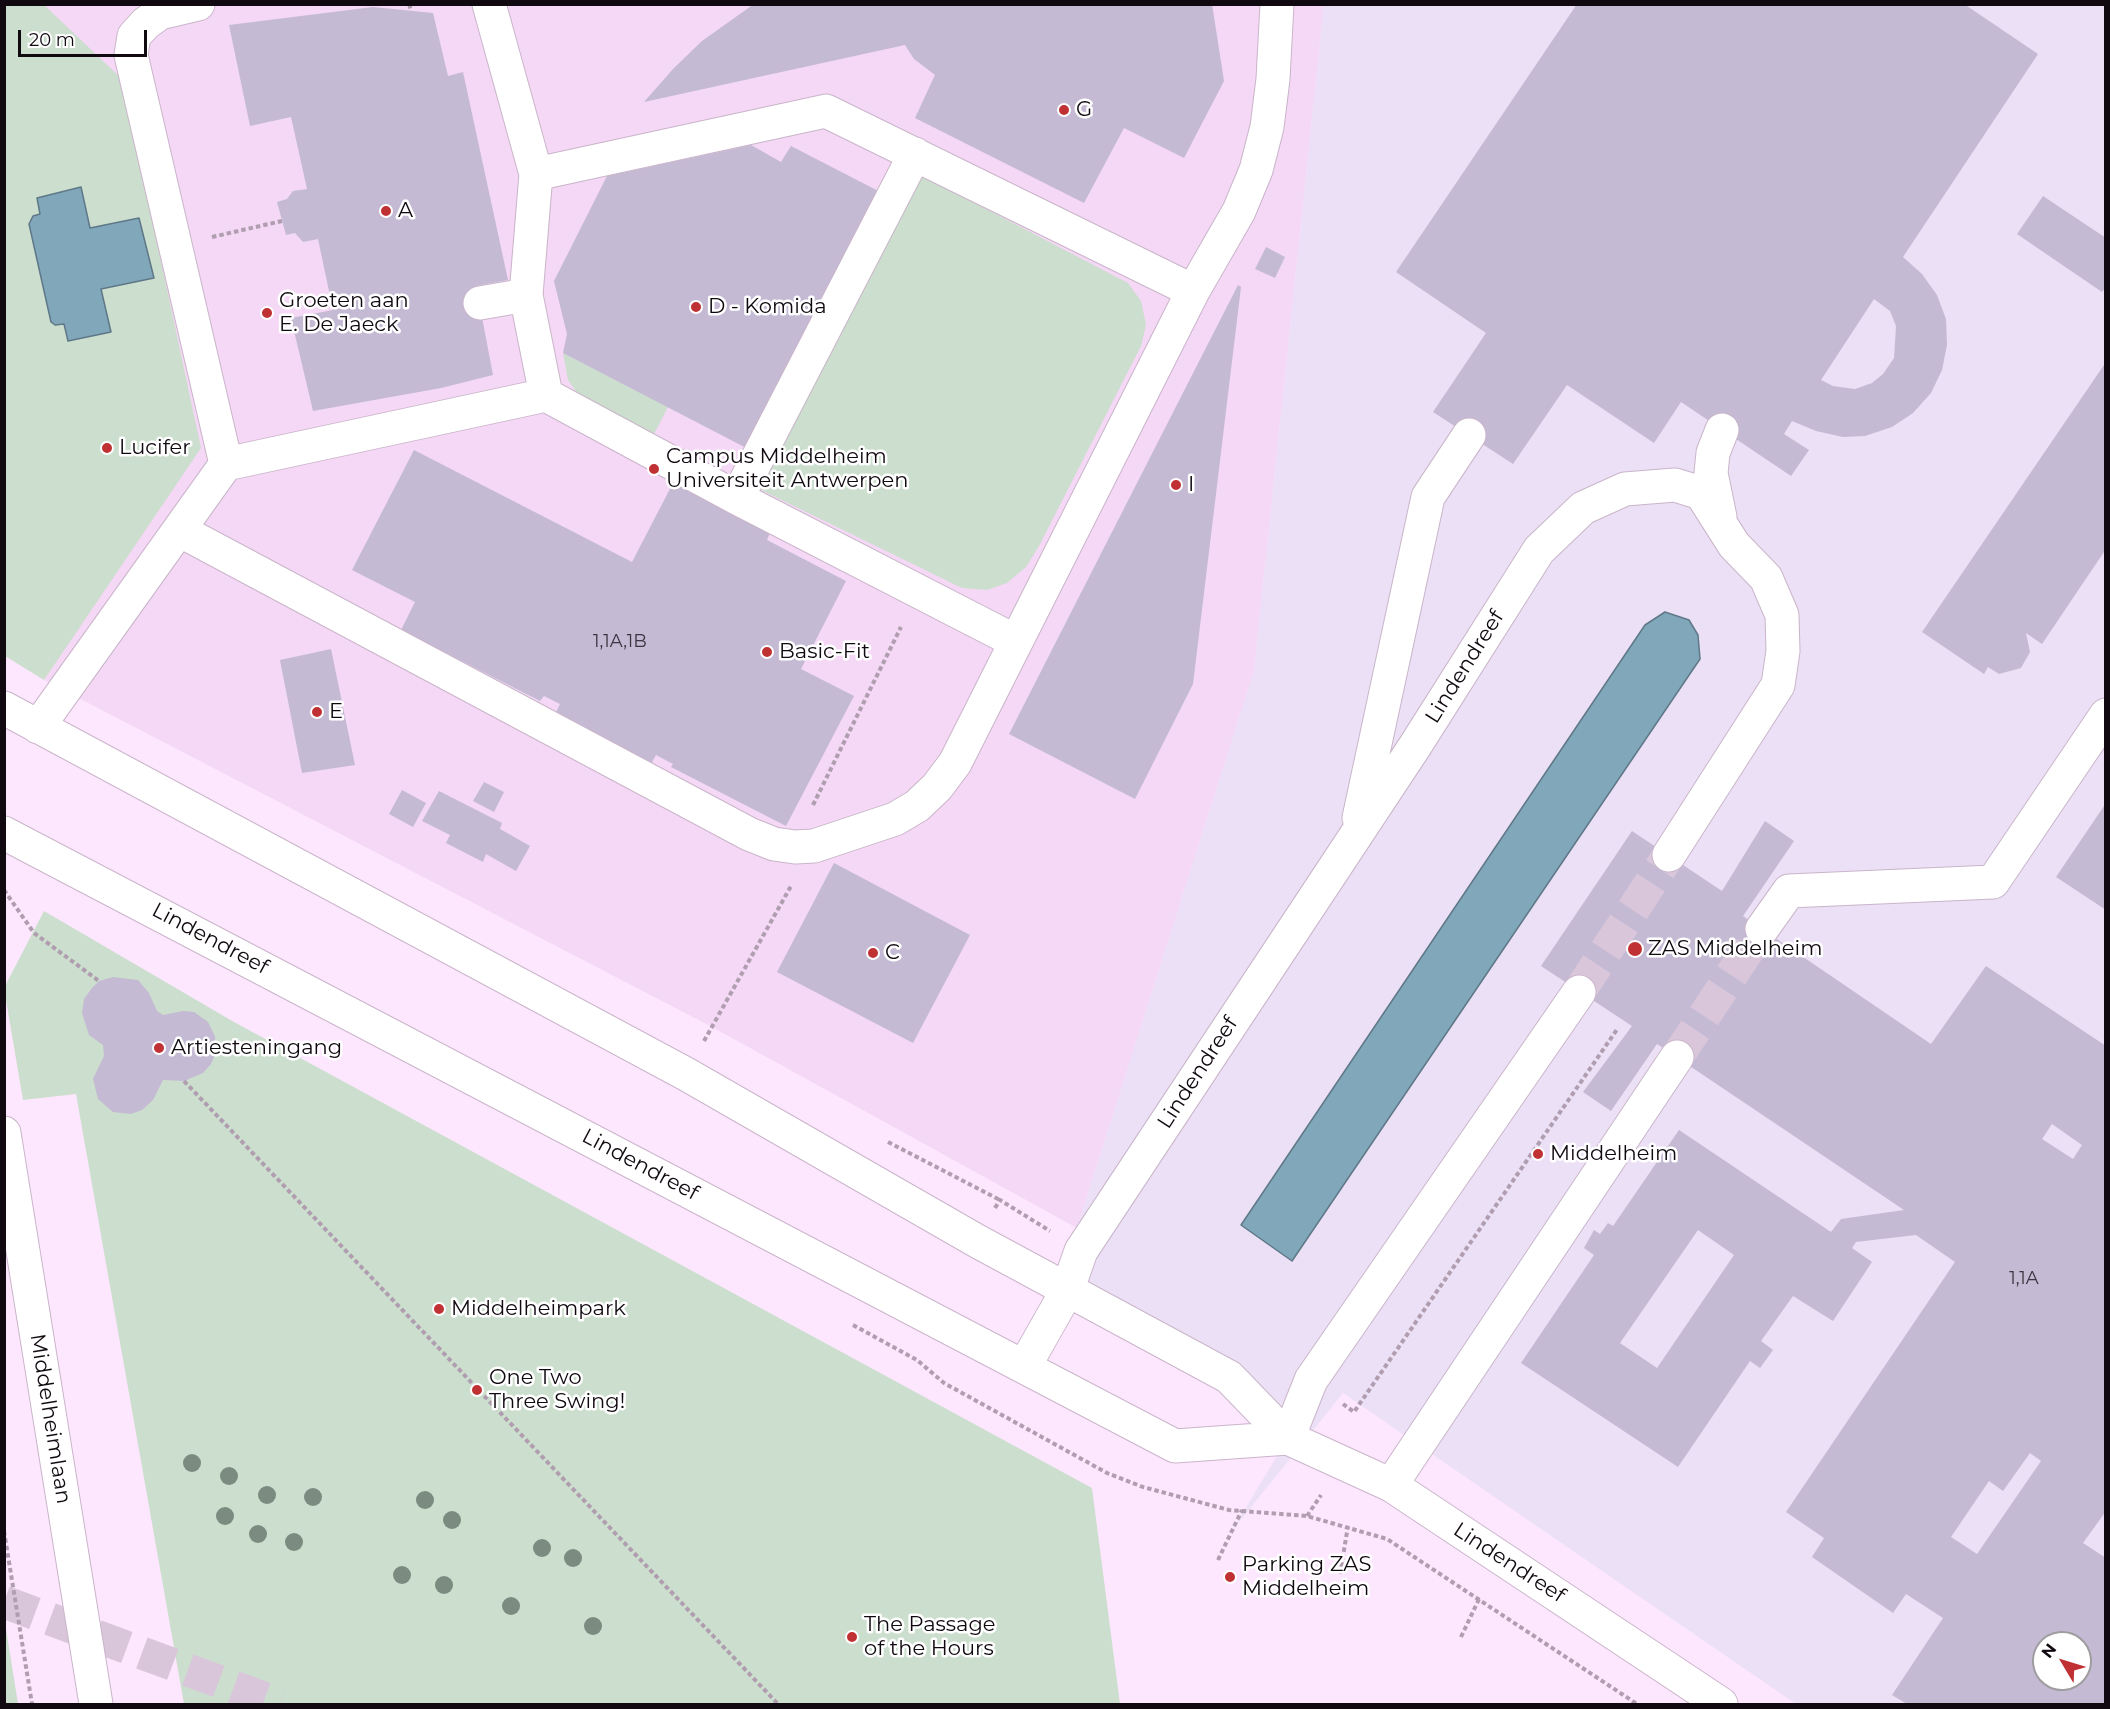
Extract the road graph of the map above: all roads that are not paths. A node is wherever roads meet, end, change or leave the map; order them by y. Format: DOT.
graph roads {
  1 [pos="198,4"];
  2 [pos="489,4"];
  3 [pos="1277,4"];
  4 [pos="915,154"];
  5 [pos="536,174"];
  6 [pos="1193,291"];
  7 [pos="526,295"];
  8 [pos="480,303"];
  9 [pos="546,395"];
  10 [pos="1722,430"];
  11 [pos="1470,435"];
  12 [pos="226,464"];
  13 [pos="737,498"];
  14 [pos="1721,522"];
  15 [pos="178,530"];
  16 [pos="1015,641"];
  17 [pos="4,708"];
  18 [pos="2106,715"];
  19 [pos="38,727"];
  20 [pos="4,833"];
  21 [pos="1355,836"];
  22 [pos="1670,855"];
  23 [pos="1762,929"];
  24 [pos="1579,992"];
  25 [pos="1677,1057"];
  26 [pos="4,1133"];
  27 [pos="1067,1290"];
  28 [pos="1024,1367"];
  29 [pos="1288,1438"];
  30 [pos="1391,1485"];
  31 [pos="96,1704"];
  32 [pos="1721,1704"];
  1 -- 12 [label="street"];
  2 -- 5 [label="street"];
  3 -- 6 [label="street"];
  4 -- 5 [label="street"];
  4 -- 6 [label="street"];
  4 -- 13 [label="street"];
  5 -- 7 [label="street"];
  6 -- 16 [label="street"];
  7 -- 8 [label="street"];
  7 -- 9 [label="street"];
  9 -- 12 [label="street"];
  9 -- 13 [label="street"];
  10 -- 14 [label="street"];
  11 -- 21 [label="street"];
  12 -- 15 [label="street"];
  13 -- 16 [label="street"];
  14 -- 21 [label="street, Lindendreef"];
  14 -- 22 [label="street, Lindendreef"];
  15 -- 16 [label="street"];
  15 -- 19 [label="street"];
  17 -- 19 [label="street, Lindendreef"];
  18 -- 23 [label="street"];
  19 -- 27 [label="street, Lindendreef"];
  20 -- 28 [label="street, Lindendreef"];
  21 -- 27 [label="street, Lindendreef"];
  24 -- 29 [label="street"];
  25 -- 30 [label="street"];
  26 -- 31 [label="street, Middelheimlaan"];
  27 -- 28 [label="street"];
  27 -- 29 [label="street, Lindendreef"];
  28 -- 29 [label="street, Lindendreef"];
  29 -- 30 [label="street, Lindendreef"];
  30 -- 32 [label="street, Lindendreef"];
}
